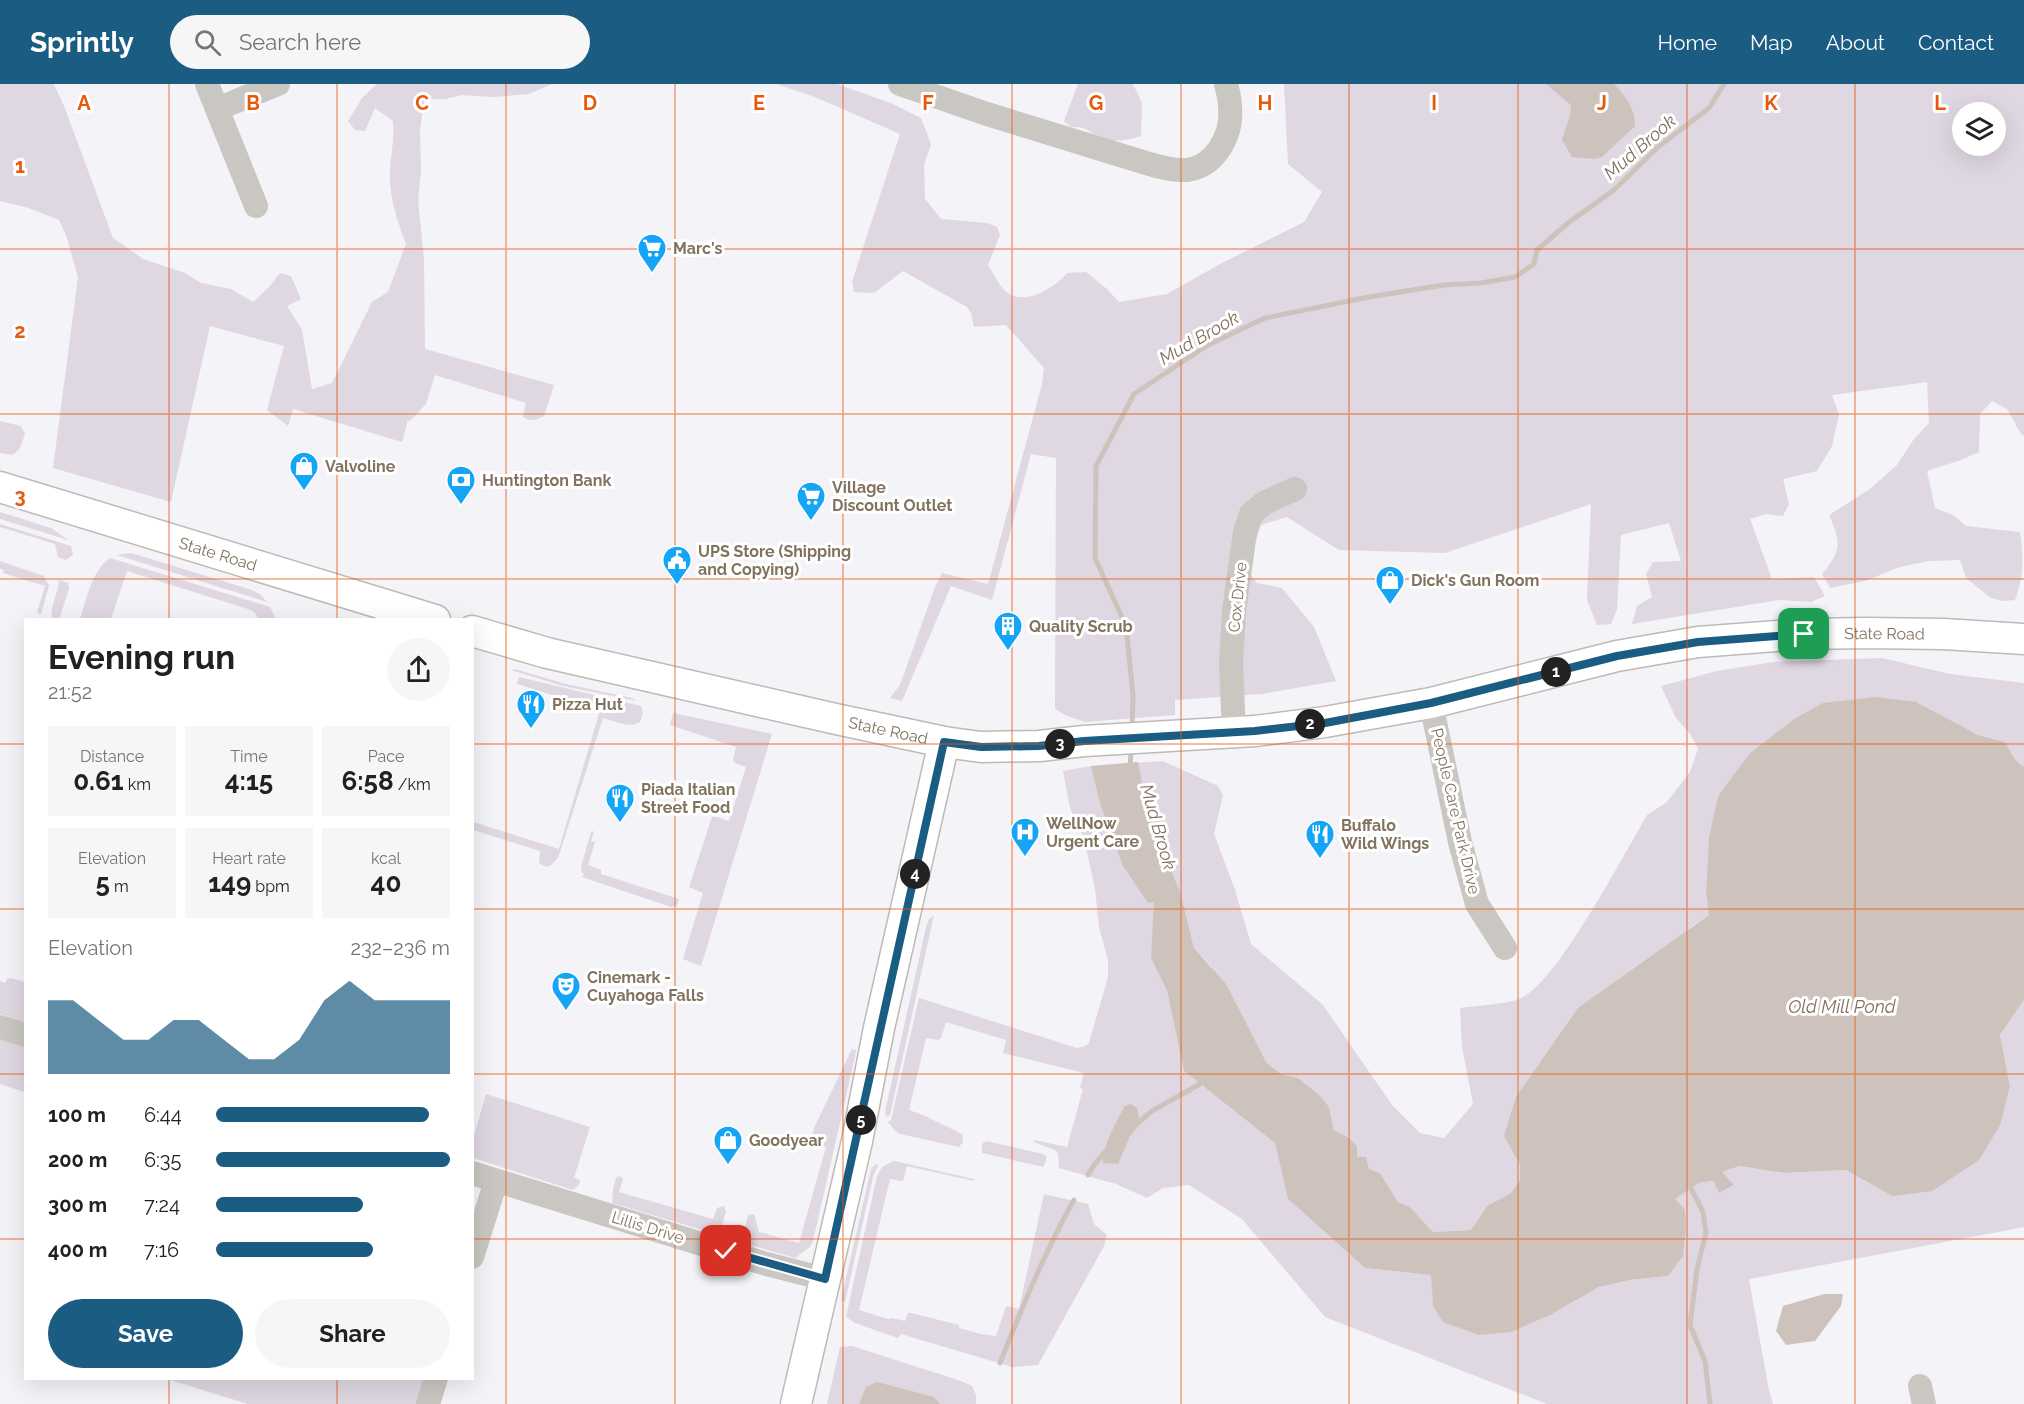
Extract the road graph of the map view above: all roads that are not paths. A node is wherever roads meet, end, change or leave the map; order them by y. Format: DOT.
graph roads {
  1 [pos="207,84"];
  2 [pos="278,84"];
  3 [pos="900,84"];
  4 [pos="1226,84"];
  5 [pos="218,109"];
  6 [pos="256,206"];
  7 [pos="0,487"];
  8 [pos="1295,489"];
  9 [pos="428,618"];
  10 [pos="474,632"];
  11 [pos="2024,639"];
  12 [pos="1431,703"];
  13 [pos="1234,732"];
  14 [pos="944,742"];
  15 [pos="1504,948"];
  16 [pos="0,1027"];
  17 [pos="24,1034"];
  18 [pos="474,1174"];
  19 [pos="496,1181"];
  20 [pos="474,1251"];
  21 [pos="825,1279"];
  22 [pos="435,1380"];
  23 [pos="428,1404"];
  24 [pos="796,1404"];
  1 -- 5 [label="street"];
  2 -- 5 [label="street"];
  3 -- 4 [label="street"];
  5 -- 6 [label="street"];
  7 -- 9 [label="main road, State Road"];
  8 -- 13 [label="street, Cox Drive"];
  10 -- 14 [label="main road, State Road"];
  11 -- 12 [label="main road, State Road"];
  12 -- 13 [label="main road, State Road"];
  12 -- 15 [label="street, People Care Park Drive"];
  13 -- 14 [label="main road, State Road"];
  14 -- 21 [label="main road"];
  16 -- 17 [label="street"];
  18 -- 19 [label="street, Lillis Drive"];
  19 -- 20 [label="street"];
  19 -- 21 [label="street, Lillis Drive"];
  21 -- 24 [label="main road"];
  22 -- 23 [label="street"];
}
